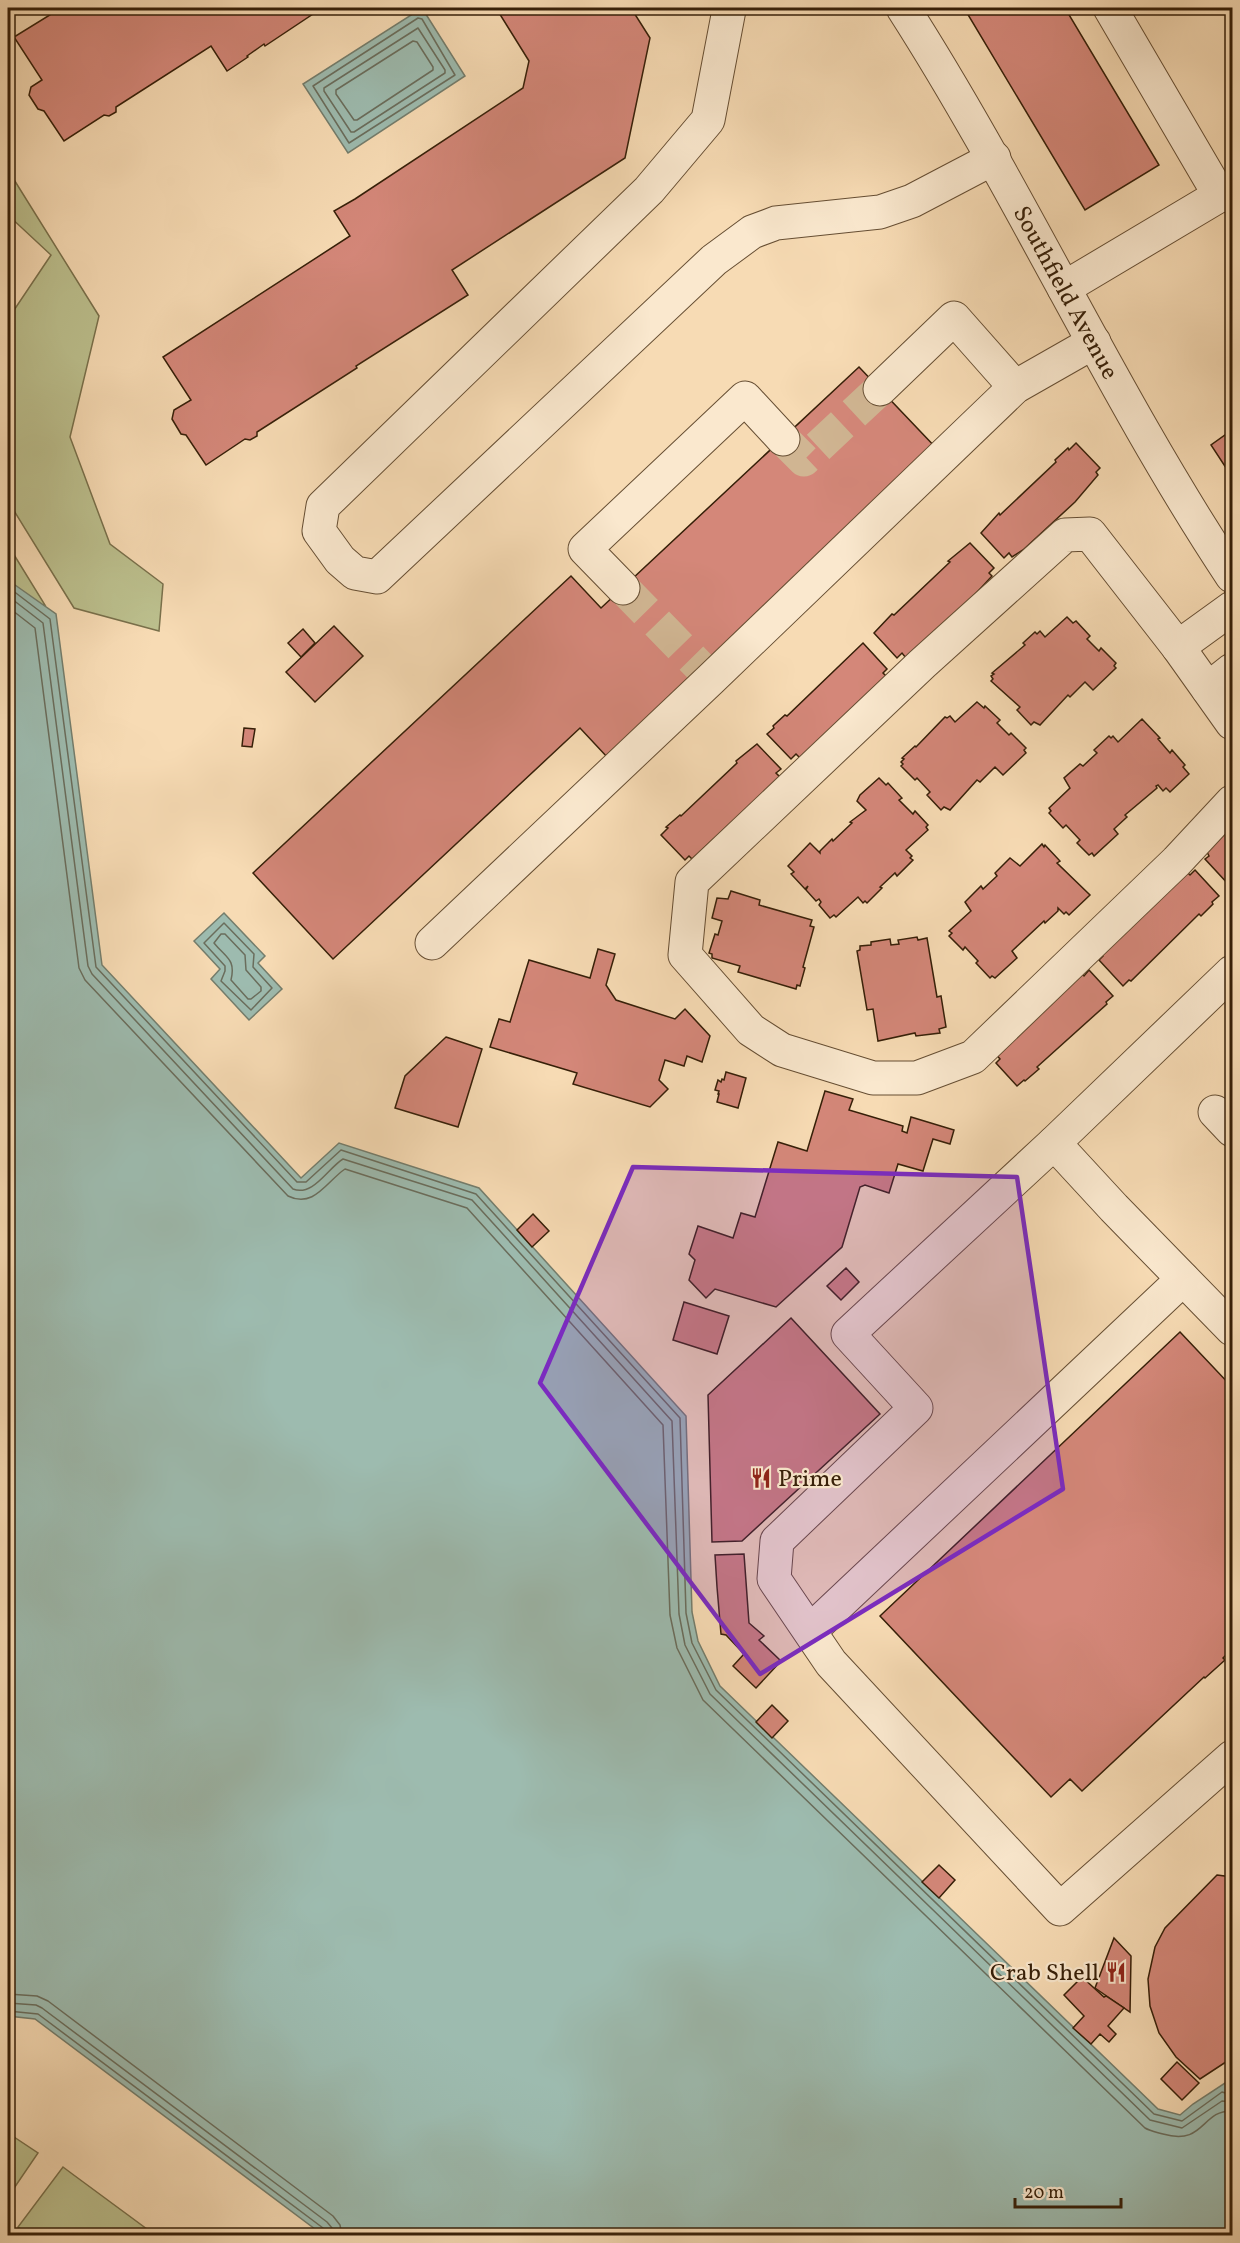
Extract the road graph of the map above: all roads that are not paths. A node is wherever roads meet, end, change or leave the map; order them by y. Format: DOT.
graph roads {
  1 [pos="728,8"];
  2 [pos="903,8"];
  3 [pos="1110,8"];
  4 [pos="994,158"];
  5 [pos="1226,192"];
  6 [pos="1064,288"];
  7 [pos="1094,342"];
  8 [pos="1016,387"];
  9 [pos="880,389"];
  10 [pos="783,439"];
  11 [pos="1233,576"];
  12 [pos="623,588"];
  13 [pos="1233,608"];
  14 [pos="1178,647"];
  15 [pos="1220,679"];
  16 [pos="1233,723"];
  17 [pos="1233,802"];
  18 [pos="432,943"];
  19 [pos="1233,972"];
  20 [pos="1054,1143"];
  21 [pos="1183,1279"];
  22 [pos="1230,1323"];
  23 [pos="810,1631"];
  24 [pos="1233,1757"];
  1 -- 4 [label="street"];
  2 -- 4 [label="street, Southfield Avenue"];
  3 -- 5 [label="street"];
  4 -- 6 [label="street, Southfield Avenue"];
  5 -- 6 [label="street"];
  6 -- 7 [label="street, Southfield Avenue"];
  7 -- 8 [label="street"];
  7 -- 11 [label="street, Southfield Avenue"];
  8 -- 9 [label="street"];
  8 -- 18 [label="street"];
  10 -- 12 [label="street"];
  13 -- 14 [label="street"];
  14 -- 15 [label="street"];
  14 -- 17 [label="street"];
  15 -- 16 [label="street"];
  19 -- 20 [label="street"];
  20 -- 21 [label="street"];
  20 -- 23 [label="street"];
  21 -- 22 [label="street"];
  21 -- 23 [label="street"];
  23 -- 24 [label="street"];
}
